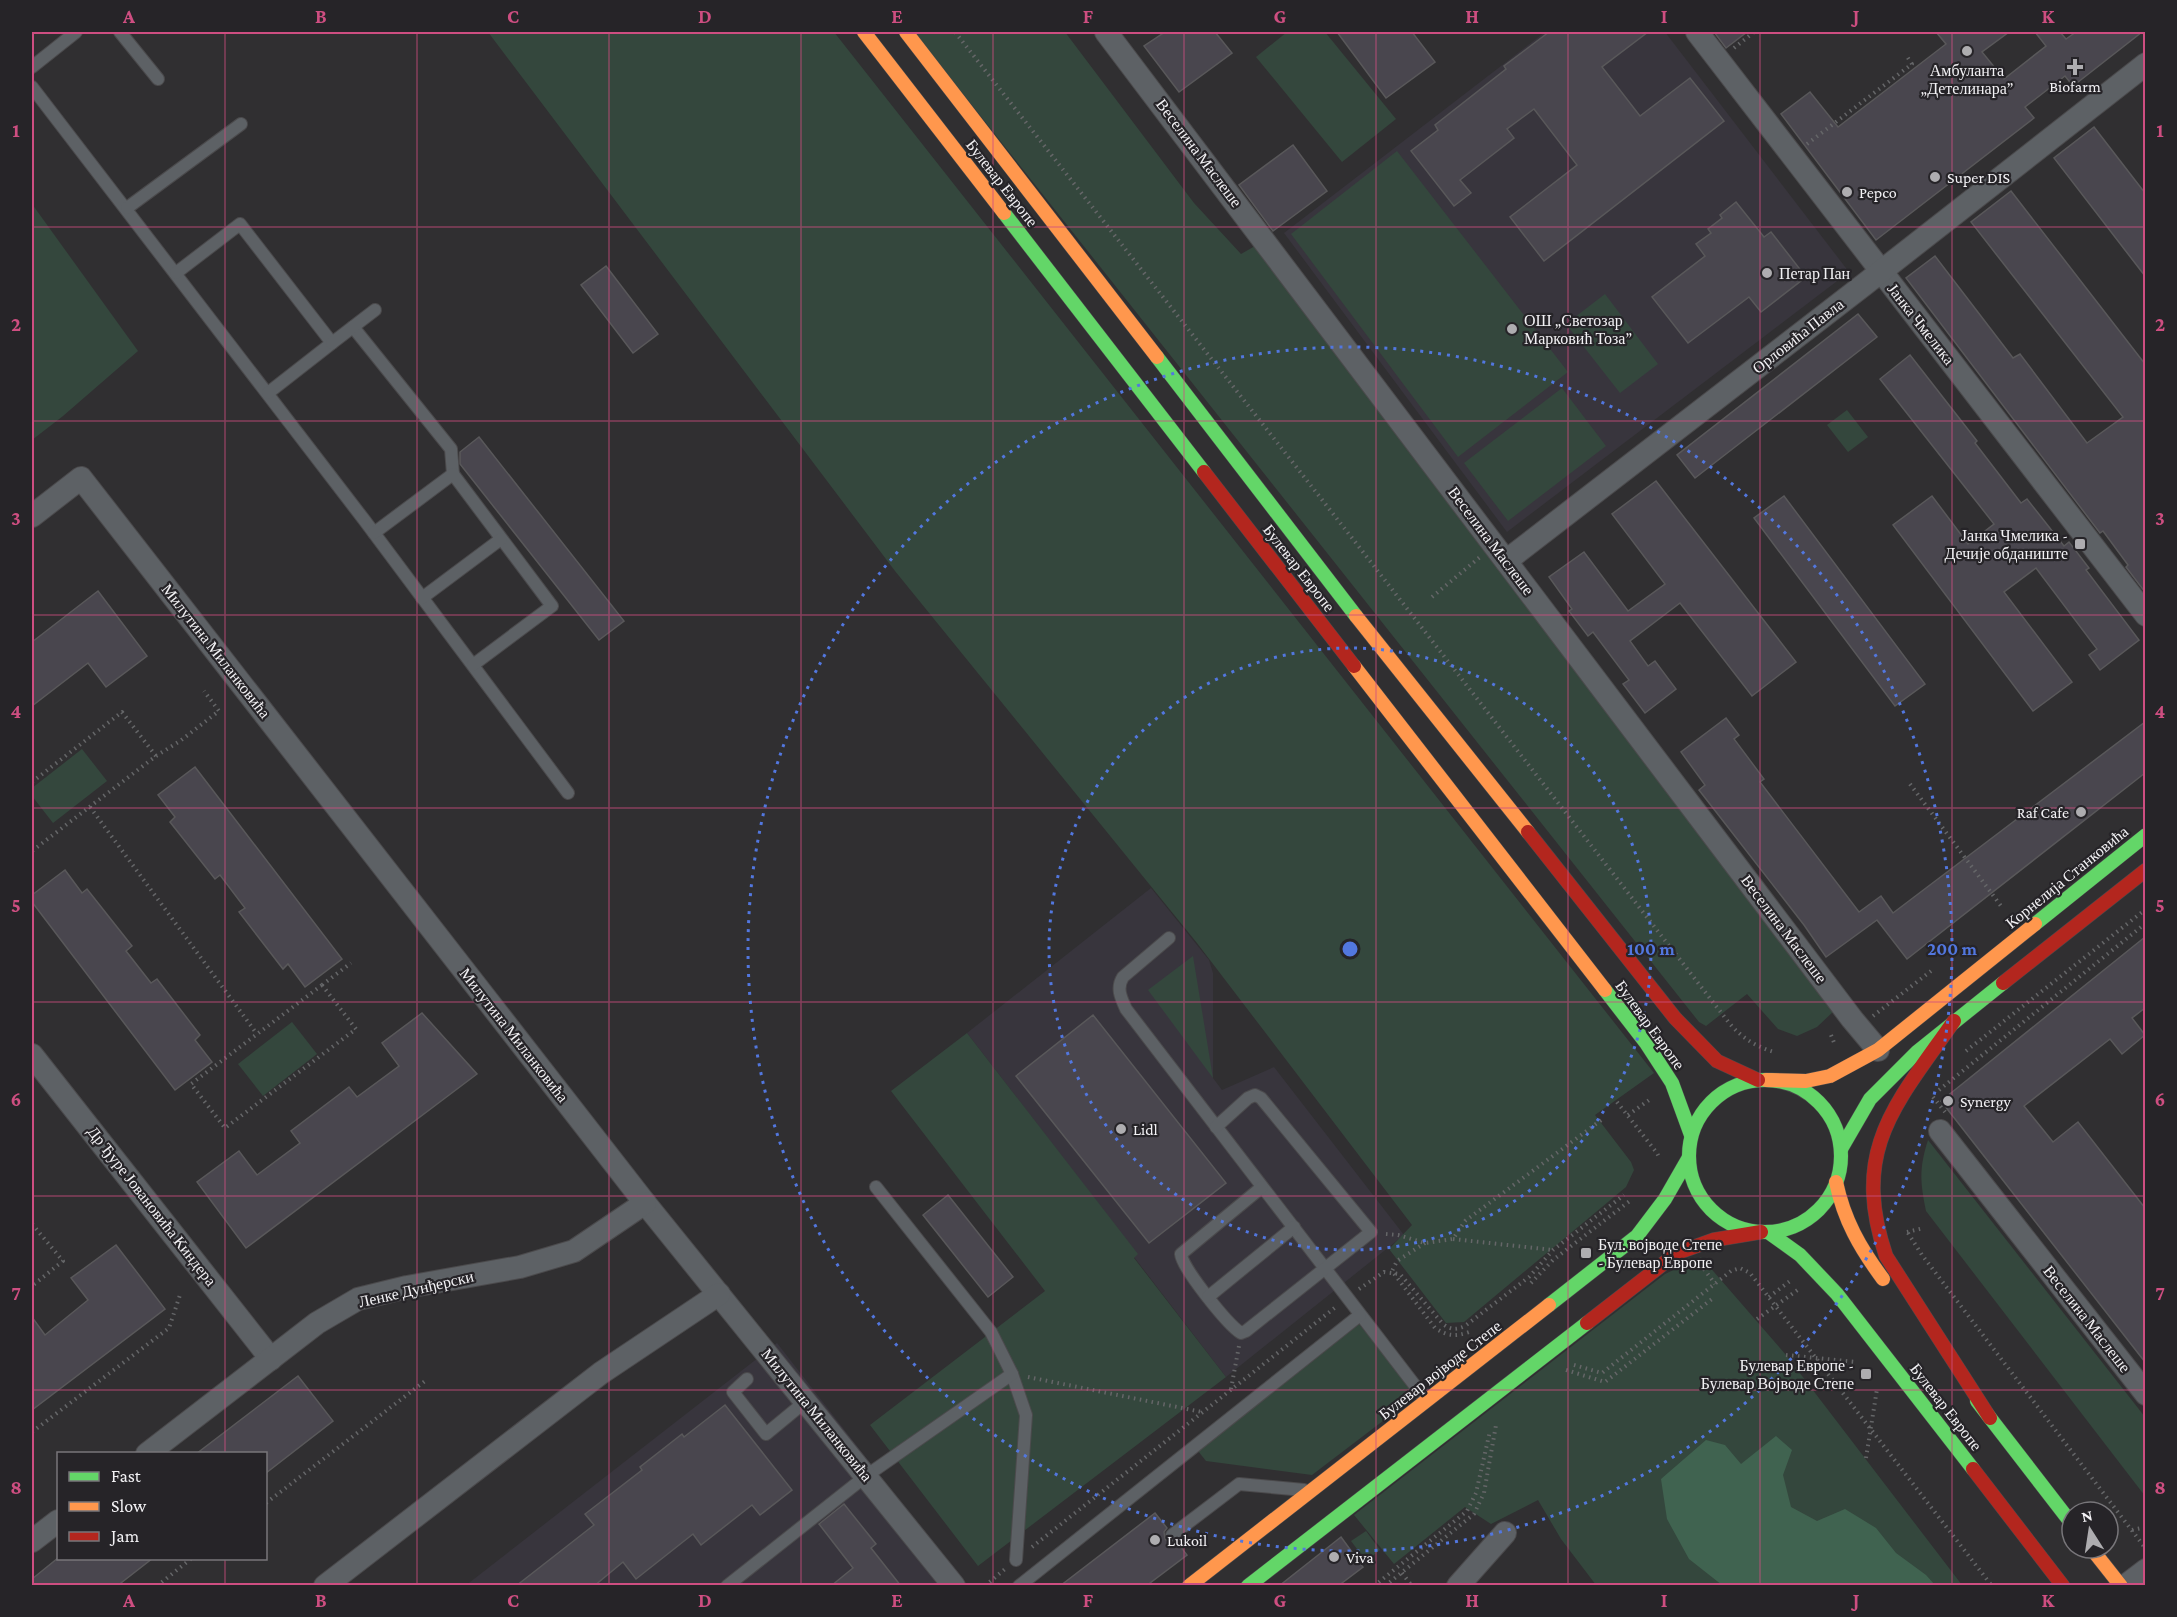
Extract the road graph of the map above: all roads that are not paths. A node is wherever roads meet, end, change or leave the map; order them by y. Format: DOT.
graph roads {
  1 [pos="76,32"];
  2 [pos="120,32"];
  3 [pos="864,32"];
  4 [pos="906,32"];
  5 [pos="1106,32"];
  6 [pos="1697,32"];
  7 [pos="2145,64"];
  8 [pos="32,66"];
  9 [pos="158,79"];
  10 [pos="32,87"];
  11 [pos="241,124"];
  12 [pos="127,208"];
  13 [pos="1881,272"];
  14 [pos="176,273"];
  15 [pos="375,310"];
  16 [pos="353,327"];
  17 [pos="332,343"];
  18 [pos="268,393"];
  19 [pos="453,474"];
  20 [pos="32,516"];
  21 [pos="374,533"];
  22 [pos="501,539"];
  23 [pos="1500,553"];
  24 [pos="422,598"];
  25 [pos="2145,615"];
  26 [pos="473,665"];
  27 [pos="568,793"];
  28 [pos="2145,835"];
  29 [pos="2145,870"];
  30 [pos="1169,938"];
  31 [pos="1954,1021"];
  32 [pos="1878,1050"];
  33 [pos="32,1054"];
  34 [pos="1762,1080"];
  35 [pos="1216,1126"];
  36 [pos="1940,1131"];
  37 [pos="1691,1135"];
  38 [pos="1841,1149"];
  39 [pos="1688,1159"];
  40 [pos="1836,1182"];
  41 [pos="876,1187"];
  42 [pos="1262,1187"];
  43 [pos="645,1203"];
  44 [pos="1294,1227"];
  45 [pos="1764,1232"];
  46 [pos="1325,1269"];
  47 [pos="719,1294"];
  48 [pos="1208,1297"];
  49 [pos="1360,1315"];
  50 [pos="271,1359"];
  51 [pos="1012,1374"];
  52 [pos="747,1379"];
  53 [pos="2145,1394"];
  54 [pos="806,1401"];
  55 [pos="1427,1401"];
  56 [pos="1990,1418"];
  57 [pos="150,1452"];
  58 [pos="866,1476"];
  59 [pos="1311,1490"];
  60 [pos="2060,1508"];
  61 [pos="57,1522"];
  62 [pos="1506,1533"];
  63 [pos="1172,1535"];
  64 [pos="32,1541"];
  65 [pos="1301,1544"];
  66 [pos="1016,1560"];
  67 [pos="2100,1560"];
  68 [pos="1301,1561"];
  69 [pos="2145,1570"];
  70 [pos="2055,1583"];
  71 [pos="1459,1585"];
  72 [pos="325,1586"];
  73 [pos="726,1586"];
  74 [pos="954,1586"];
  75 [pos="1018,1586"];
  76 [pos="1189,1586"];
  77 [pos="1248,1586"];
  78 [pos="2121,1586"];
  79 [pos="2126,1586"];
  1 -- 8 [label="lane"];
  2 -- 9 [label="lane"];
  3 -- 37 [label="main road, Булевар Европе"];
  4 -- 34 [label="main road, Булевар Европе"];
  5 -- 23 [label="street, Веселина Маслеше"];
  6 -- 13 [label="street, Јанка Чмелика"];
  7 -- 13 [label="street, Орловића Павла"];
  10 -- 12 [label="lane"];
  11 -- 12 [label="lane"];
  12 -- 14 [label="lane"];
  13 -- 23 [label="street, Орловића Павла"];
  13 -- 25 [label="street, Јанка Чмелика"];
  14 -- 17 [label="lane"];
  14 -- 18 [label="lane"];
  15 -- 16 [label="lane"];
  16 -- 17 [label="lane"];
  16 -- 19 [label="lane"];
  17 -- 18 [label="lane"];
  18 -- 21 [label="lane"];
  19 -- 21 [label="lane"];
  19 -- 22 [label="lane"];
  20 -- 43 [label="street, Милутина Миланковића"];
  21 -- 24 [label="lane"];
  22 -- 24 [label="lane"];
  22 -- 26 [label="lane"];
  23 -- 32 [label="street, Веселина Маслеше"];
  24 -- 26 [label="lane"];
  26 -- 27 [label="lane"];
  28 -- 32 [label="main road, Корнелија Станковића"];
  29 -- 31 [label="main road"];
  30 -- 35 [label="lane"];
  31 -- 38 [label="main road"];
  31 -- 56 [label="main road"];
  32 -- 34 [label="main road, Корнелија Станковића"];
  33 -- 50 [label="street, Др Ђуре Јовановића Киндера"];
  34 -- 37 [label="main road"];
  34 -- 38 [label="main road"];
  35 -- 42 [label="lane"];
  35 -- 46 [label="lane"];
  36 -- 53 [label="street, Веселина Маслеше"];
  37 -- 39 [label="main road"];
  38 -- 40 [label="main road"];
  39 -- 45 [label="main road"];
  39 -- 55 [label="main road, Булевар војводе Степе"];
  40 -- 45 [label="main road"];
  40 -- 56 [label="main road, Булевар Европе"];
  41 -- 51 [label="lane"];
  42 -- 44 [label="lane"];
  42 -- 48 [label="lane"];
  43 -- 47 [label="street, Милутина Миланковића"];
  43 -- 50 [label="street, Ленке Дунђерски"];
  44 -- 46 [label="lane"];
  44 -- 48 [label="lane"];
  45 -- 65 [label="main road"];
  45 -- 70 [label="main road, Булевар Европе"];
  46 -- 48 [label="lane"];
  46 -- 49 [label="lane"];
  47 -- 54 [label="street, Милутина Миланковића"];
  47 -- 72 [label="street"];
  49 -- 55 [label="lane"];
  49 -- 75 [label="lane"];
  50 -- 57 [label="street, Ленке Дунђерски"];
  51 -- 58 [label="lane"];
  51 -- 66 [label="lane"];
  52 -- 54 [label="lane"];
  54 -- 58 [label="street, Милутина Миланковића"];
  55 -- 59 [label="main road, Булевар војводе Степе"];
  56 -- 60 [label="main road, Булевар Европе"];
  58 -- 73 [label="lane"];
  58 -- 74 [label="street, Милутина Миланковића"];
  59 -- 63 [label="lane"];
  59 -- 76 [label="main road, Булевар војводе Степе"];
  61 -- 64 [label="street"];
  62 -- 71 [label="street"];
  65 -- 68 [label="lane"];
  65 -- 77 [label="main road"];
  67 -- 78 [label="main road"];
  69 -- 79 [label="street"];
}
